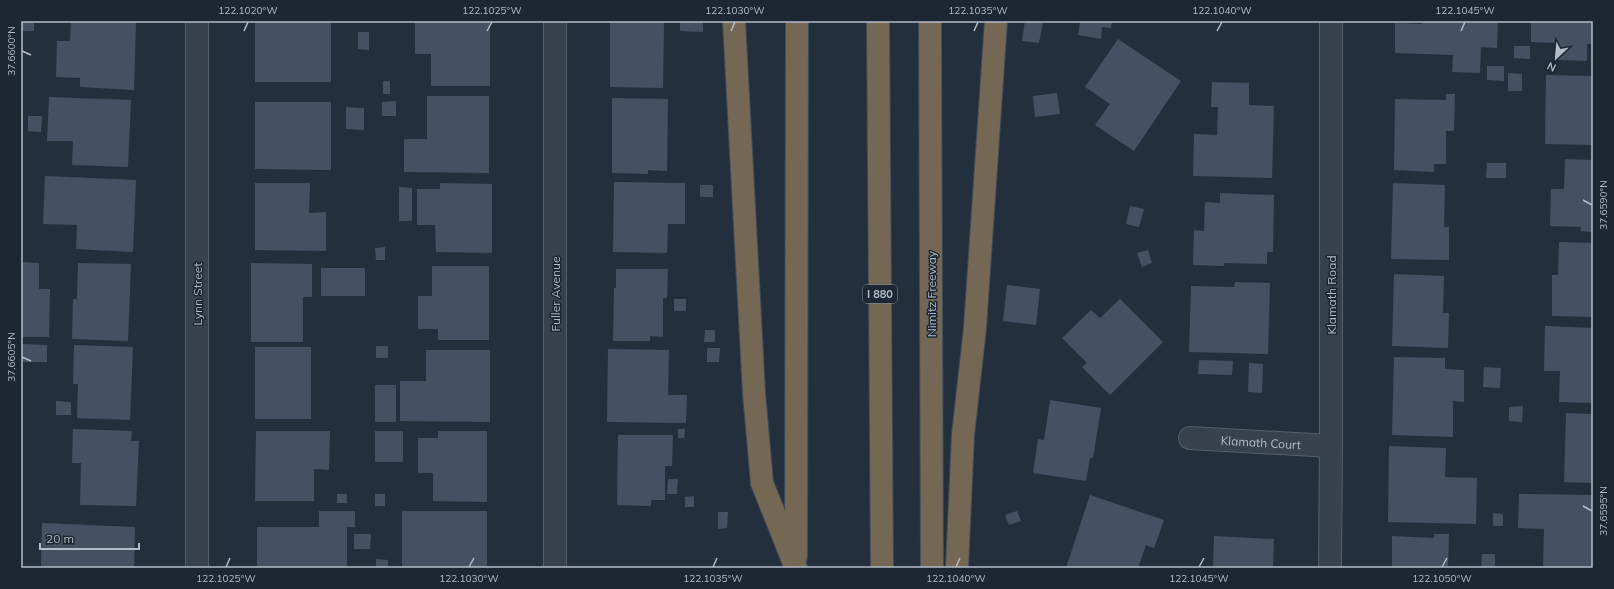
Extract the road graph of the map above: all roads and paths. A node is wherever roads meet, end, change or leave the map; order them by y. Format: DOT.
graph roads {
  1 [pos="198,21"];
  2 [pos="555,21"];
  3 [pos="734,21"];
  4 [pos="797,21"];
  5 [pos="878,21"];
  6 [pos="930,21"];
  7 [pos="996,21"];
  8 [pos="1331,21"];
  9 [pos="1190,438"];
  10 [pos="1331,446"];
  11 [pos="197,568"];
  12 [pos="555,568"];
  13 [pos="796,568"];
  14 [pos="882,568"];
  15 [pos="932,568"];
  16 [pos="957,568"];
  17 [pos="1330,568"];
  1 -- 11 [label="street, Lynn Street"];
  2 -- 12 [label="street, Fuller Avenue"];
  3 -- 13 [label="highway"];
  4 -- 13 [label="highway"];
  5 -- 14 [label="highway, I 880"];
  6 -- 15 [label="highway, Nimitz Freeway"];
  7 -- 16 [label="highway"];
  8 -- 10 [label="street, Klamath Road"];
  9 -- 10 [label="street, Klamath Court"];
  10 -- 17 [label="street, Klamath Road"];
}
